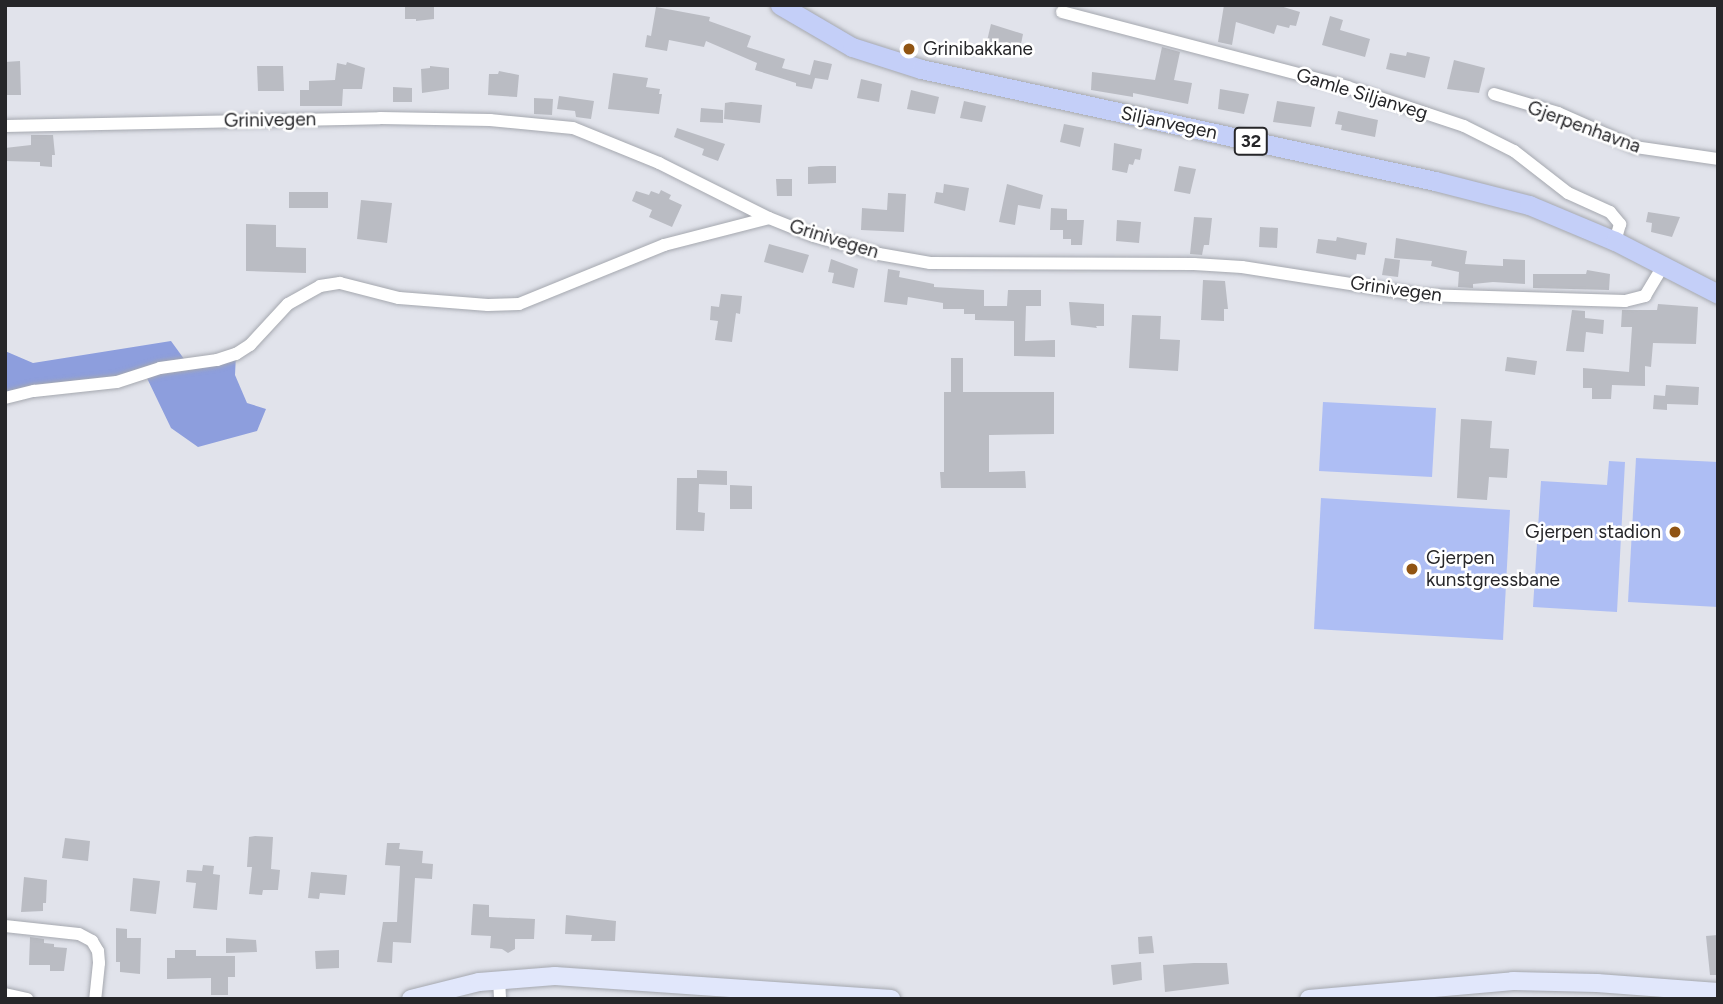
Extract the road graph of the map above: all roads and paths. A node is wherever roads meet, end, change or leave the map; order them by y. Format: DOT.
graph roads {
  1 [pos="780,5"];
  2 [pos="1062,12"];
  3 [pos="1494,94"];
  4 [pos="5,126"];
  5 [pos="1718,159"];
  6 [pos="769,218"];
  7 [pos="1615,241"];
  8 [pos="1663,266"];
  9 [pos="1718,294"];
  10 [pos="5,398"];
  11 [pos="5,926"];
  12 [pos="499,979"];
  13 [pos="1718,992"];
  14 [pos="5,994"];
  15 [pos="27,999"];
  16 [pos="94,999"];
  17 [pos="411,999"];
  18 [pos="500,999"];
  19 [pos="891,999"];
  20 [pos="1309,999"];
  1 -- 7 [label="main road, Siljanvegen / 32"];
  2 -- 7 [label="street, Gamle Siljanveg"];
  3 -- 5 [label="street, Gjerpenhavna"];
  4 -- 6 [label="street, Grinivegen"];
  6 -- 8 [label="street, Grinivegen"];
  6 -- 10 [label="street"];
  7 -- 8 [label="main road, Siljanvegen / 32"];
  8 -- 9 [label="main road, Siljanvegen / 32"];
  11 -- 16 [label="street"];
  12 -- 17 [label="main road"];
  12 -- 18 [label="street"];
  12 -- 19 [label="main road"];
  13 -- 20 [label="main road"];
  14 -- 15 [label="street"];
}
